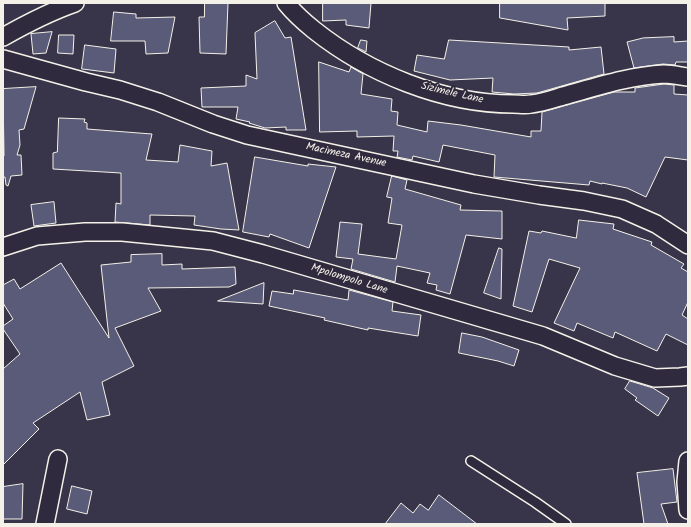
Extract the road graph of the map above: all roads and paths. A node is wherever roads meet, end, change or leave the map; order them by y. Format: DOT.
graph roads {
  1 [pos="75,3"];
  2 [pos="286,3"];
  3 [pos="3,37"];
  4 [pos="3,59"];
  5 [pos="688,77"];
  6 [pos="688,245"];
  7 [pos="3,247"];
  8 [pos="688,376"];
  9 [pos="58,459"];
  10 [pos="688,460"];
  11 [pos="471,461"];
  12 [pos="688,510"];
  13 [pos="45,524"];
  14 [pos="566,524"];
  1 -- 3 [label="street"];
  2 -- 5 [label="street, Sizimele Lane"];
  4 -- 6 [label="street, Macimeza Avenue"];
  7 -- 8 [label="street, Mpolompolo Lane"];
  9 -- 13 [label="street"];
  10 -- 12 [label="street"];
  11 -- 14 [label="lane"];
}
